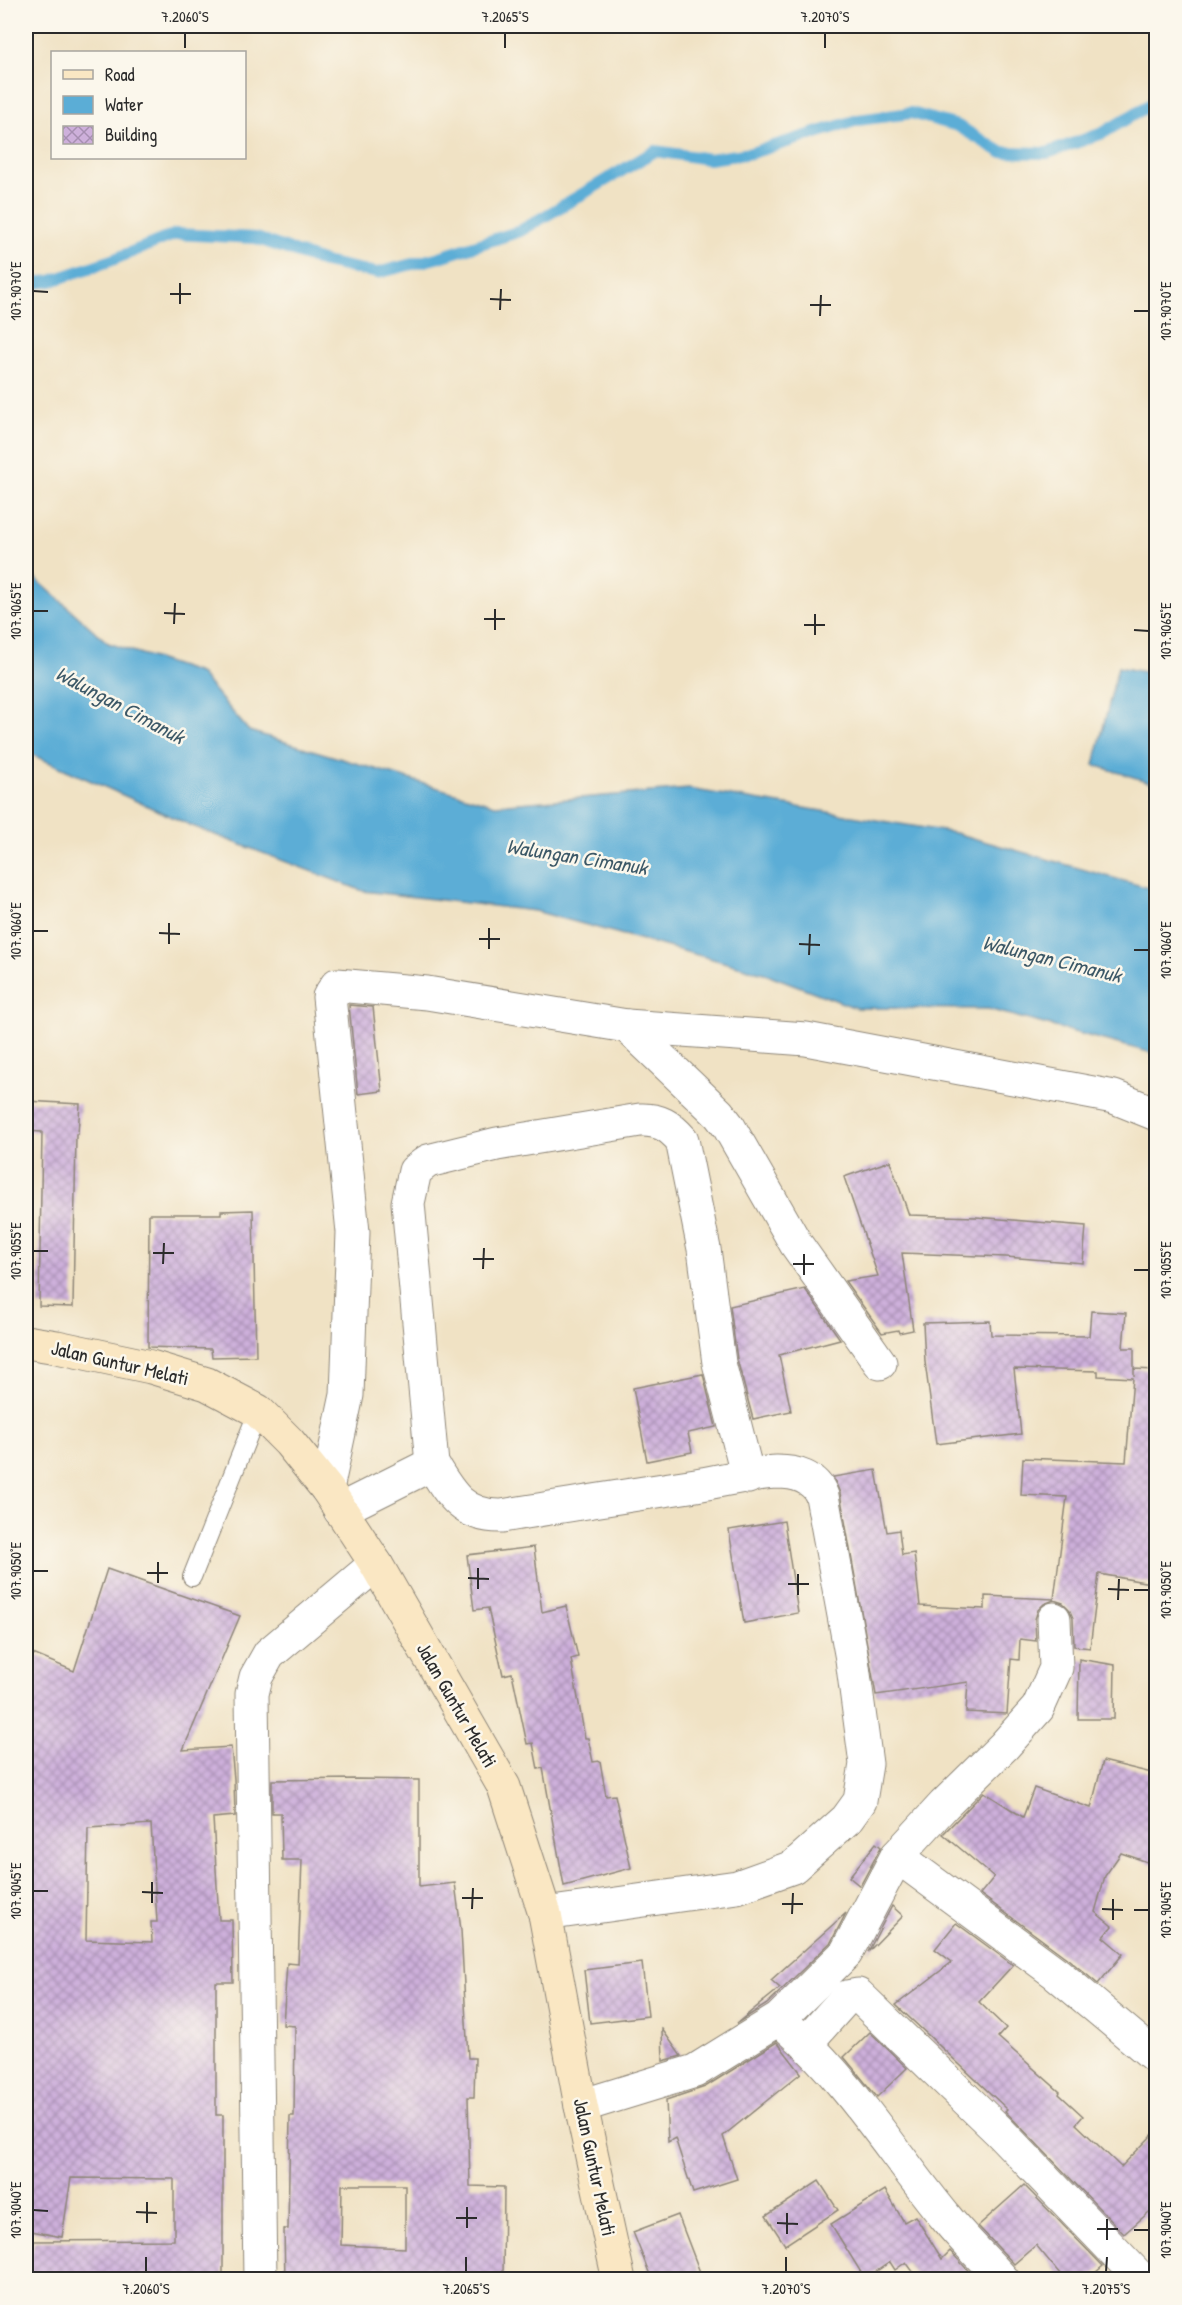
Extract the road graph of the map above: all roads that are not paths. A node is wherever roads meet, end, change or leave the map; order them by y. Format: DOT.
graph roads {
  1 [pos="627,1026"];
  2 [pos="1156,1114"];
  3 [pos="26,1342"];
  4 [pos="880,1363"];
  5 [pos="258,1411"];
  6 [pos="432,1464"];
  7 [pos="748,1477"];
  8 [pos="333,1499"];
  9 [pos="376,1564"];
  10 [pos="192,1577"];
  11 [pos="1054,1619"];
  12 [pos="897,1856"];
  13 [pos="545,1914"];
  14 [pos="779,2019"];
  15 [pos="806,2043"];
  16 [pos="1156,2057"];
  17 [pos="581,2106"];
  18 [pos="260,2280"];
  19 [pos="619,2280"];
  20 [pos="1003,2280"];
  21 [pos="1142,2280"];
  1 -- 2 [label="street"];
  1 -- 4 [label="street"];
  1 -- 8 [label="street"];
  3 -- 5 [label="street, Jalan Guntur Melati"];
  5 -- 8 [label="street, Jalan Guntur Melati"];
  5 -- 10 [label="lane"];
  6 -- 7 [label="street"];
  6 -- 7 [label="street"];
  6 -- 8 [label="street"];
  7 -- 13 [label="street"];
  8 -- 9 [label="street, Jalan Guntur Melati"];
  9 -- 13 [label="street, Jalan Guntur Melati"];
  9 -- 18 [label="street"];
  11 -- 12 [label="street"];
  12 -- 14 [label="street"];
  12 -- 16 [label="street"];
  13 -- 17 [label="street, Jalan Guntur Melati"];
  14 -- 15 [label="street"];
  14 -- 17 [label="street"];
  15 -- 20 [label="street"];
  15 -- 21 [label="street"];
  17 -- 19 [label="street, Jalan Guntur Melati"];
}
